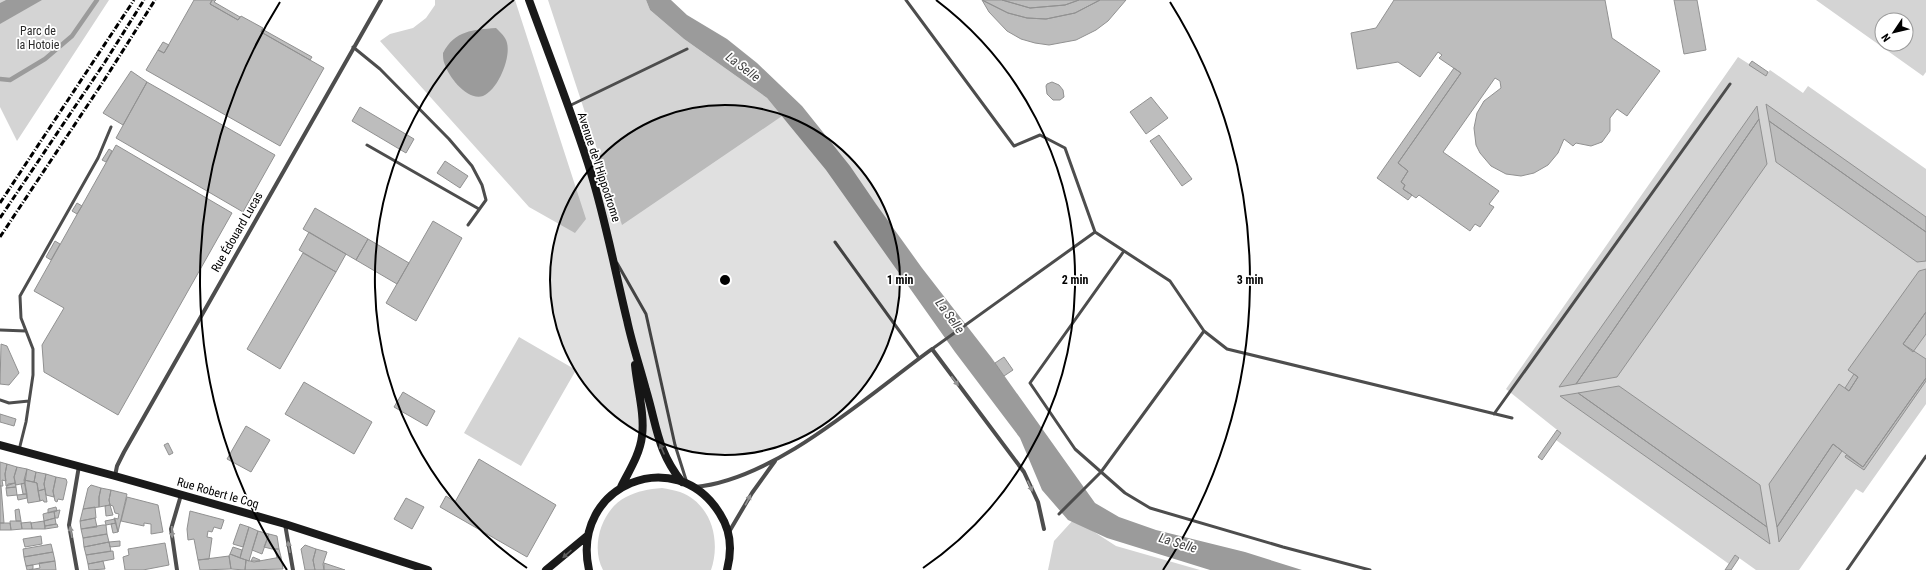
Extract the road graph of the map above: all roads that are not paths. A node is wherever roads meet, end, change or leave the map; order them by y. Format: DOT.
graph roads {
  1 [pos="380,0"];
  2 [pos="529,0"];
  3 [pos="906,0"];
  4 [pos="353,47"];
  5 [pos="687,49"];
  6 [pos="1730,84"];
  7 [pos="568,107"];
  8 [pos="111,127"];
  9 [pos="367,145"];
  10 [pos="479,209"];
  11 [pos="468,225"];
  12 [pos="1095,232"];
  13 [pos="835,242"];
  14 [pos="1124,251"];
  15 [pos="614,258"];
  16 [pos="0,330"];
  17 [pos="26,331"];
  18 [pos="1204,331"];
  19 [pos="633,345"];
  20 [pos="932,350"];
  21 [pos="919,358"];
  22 [pos="0,400"];
  23 [pos="29,401"];
  24 [pos="1494,414"];
  25 [pos="1512,418"];
  26 [pos="0,446"];
  27 [pos="19,450"];
  28 [pos="1926,456"];
  29 [pos="776,461"];
  30 [pos="79,466"];
  31 [pos="1101,472"];
  32 [pos="115,476"];
  33 [pos="688,484"];
  34 [pos="621,487"];
  35 [pos="181,494"];
  36 [pos="1059,514"];
  37 [pos="285,524"];
  38 [pos="1044,529"];
  39 [pos="728,534"];
  40 [pos="587,536"];
  41 [pos="728,566"];
  42 [pos="77,570"];
  43 [pos="178,570"];
  44 [pos="293,570"];
  45 [pos="428,570"];
  46 [pos="546,570"];
  47 [pos="589,570"];
  48 [pos="733,570"];
  49 [pos="1370,570"];
  50 [pos="1847,570"];
  1 -- 4 [label="street, Rue Édouard Lucas"];
  2 -- 7 [label="main road, Avenue de l'Hippodrome"];
  3 -- 12 [label="lane"];
  4 -- 10 [label="lane"];
  4 -- 32 [label="street, Rue Édouard Lucas"];
  5 -- 7 [label="lane"];
  6 -- 24 [label="lane"];
  7 -- 15 [label="main road, Avenue de l'Hippodrome"];
  8 -- 17 [label="lane"];
  9 -- 10 [label="lane"];
  10 -- 11 [label="lane"];
  12 -- 14 [label="lane"];
  12 -- 20 [label="lane"];
  13 -- 21 [label="lane"];
  14 -- 18 [label="lane"];
  14 -- 31 [label="lane"];
  15 -- 19 [label="main road, Avenue de l'Hippodrome"];
  15 -- 33 [label="lane"];
  16 -- 17 [label="lane"];
  17 -- 23 [label="lane"];
  18 -- 24 [label="lane"];
  18 -- 31 [label="lane"];
  33 -- 19 [label="main road, Avenue de l'Hippodrome, one-way"];
  19 -- 34 [label="main road, Avenue de l'Hippodrome"];
  20 -- 21 [label="street"];
  20 -- 38 [label="street, one-way"];
  21 -- 29 [label="street"];
  22 -- 23 [label="lane"];
  23 -- 27 [label="lane"];
  24 -- 25 [label="lane"];
  26 -- 27 [label="main road, Rue Robert le Coq"];
  27 -- 30 [label="main road, Rue Robert le Coq"];
  28 -- 50 [label="lane"];
  29 -- 33 [label="street"];
  39 -- 29 [label="street, one-way"];
  30 -- 32 [label="main road, Rue Robert le Coq"];
  42 -- 30 [label="street, one-way"];
  31 -- 36 [label="lane"];
  31 -- 49 [label="lane"];
  32 -- 35 [label="main road, Rue Robert le Coq"];
  33 -- 34 [label="main road"];
  33 -- 39 [label="main road"];
  34 -- 40 [label="main road"];
  35 -- 37 [label="main road, Rue Robert le Coq"];
  35 -- 43 [label="street, one-way"];
  44 -- 37 [label="street, one-way"];
  37 -- 45 [label="main road, Rue Robert le Coq"];
  39 -- 41 [label="main road"];
  40 -- 46 [label="main road, one-way"];
  40 -- 47 [label="main road"];
  41 -- 48 [label="main road"];
}
